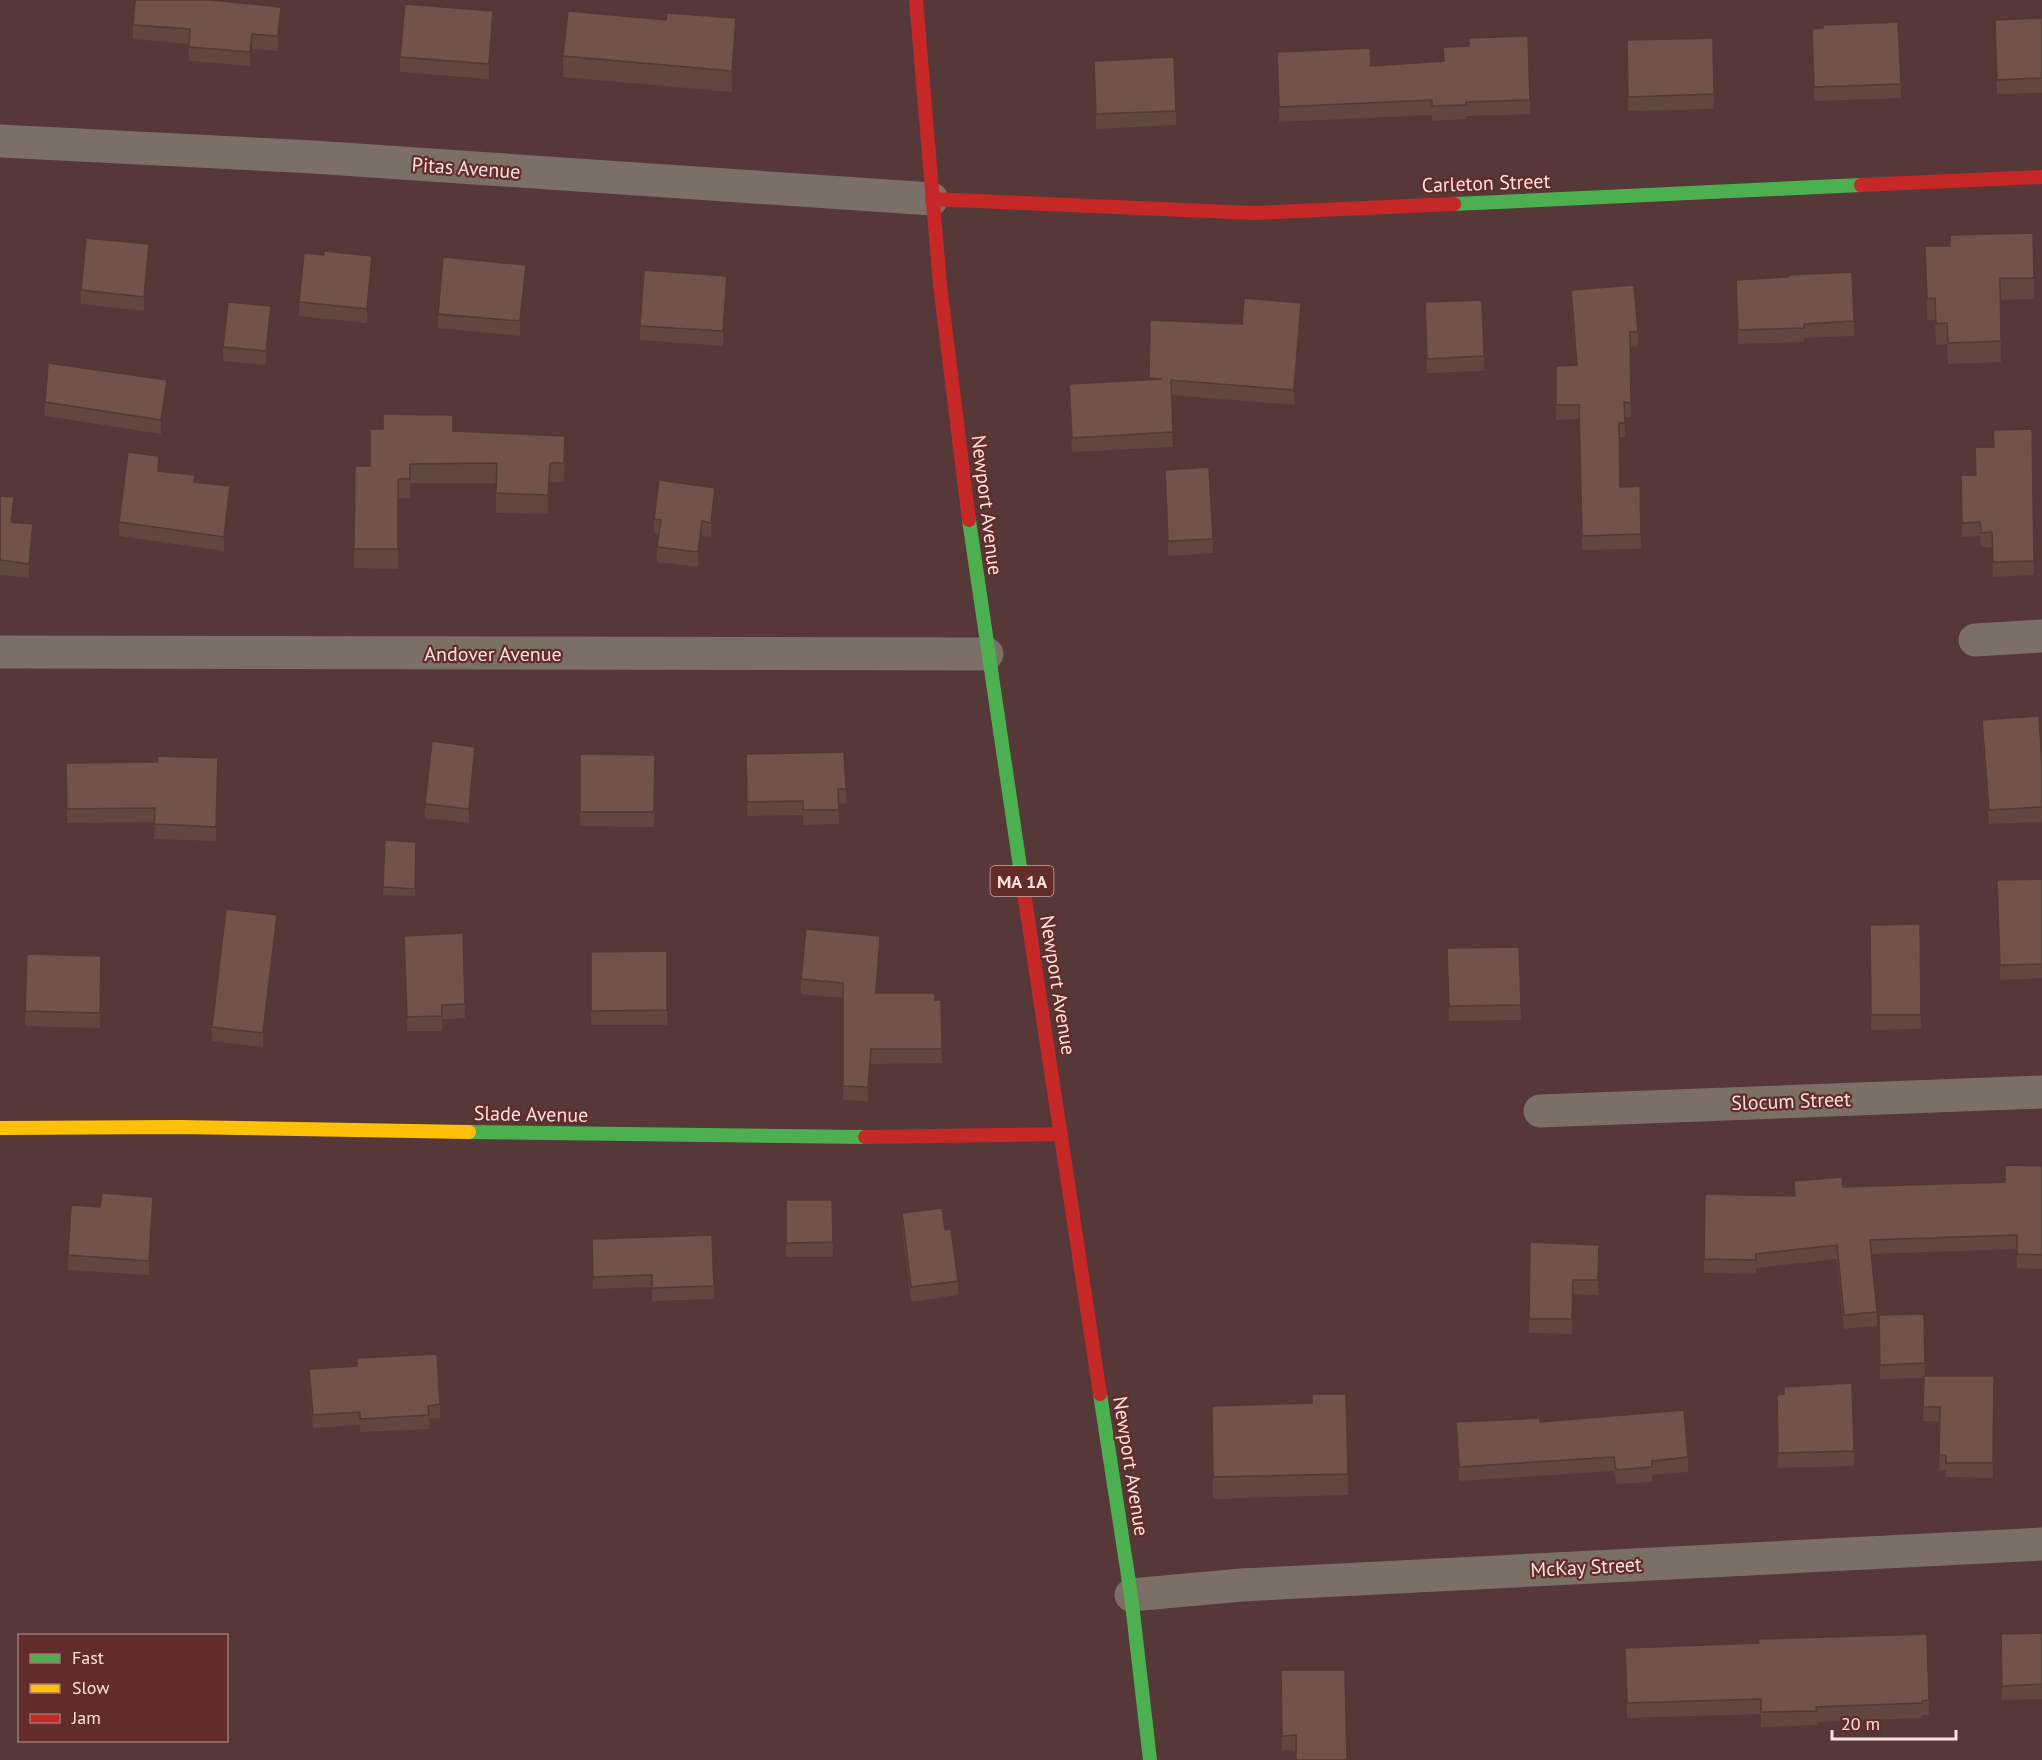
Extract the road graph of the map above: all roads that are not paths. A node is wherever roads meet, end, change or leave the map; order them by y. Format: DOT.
graph roads {
  1 [pos="916,0"];
  2 [pos="0,141"];
  3 [pos="2042,177"];
  4 [pos="932,199"];
  5 [pos="2042,636"];
  6 [pos="1975,640"];
  7 [pos="0,652"];
  8 [pos="987,654"];
  9 [pos="2042,1092"];
  10 [pos="1540,1111"];
  11 [pos="0,1128"];
  12 [pos="1061,1134"];
  13 [pos="2042,1544"];
  14 [pos="1131,1595"];
  15 [pos="1150,1760"];
  1 -- 4 [label="street, Newport Avenue / MA 1A"];
  2 -- 4 [label="street, Pitas Avenue"];
  3 -- 4 [label="street, Carleton Street"];
  4 -- 8 [label="street, Newport Avenue / MA 1A"];
  5 -- 6 [label="street"];
  7 -- 8 [label="street, Andover Avenue"];
  8 -- 12 [label="street, Newport Avenue / MA 1A"];
  9 -- 10 [label="street, Slocum Street"];
  11 -- 12 [label="street, Slade Avenue"];
  12 -- 14 [label="street, Newport Avenue / MA 1A"];
  13 -- 14 [label="street, McKay Street"];
  14 -- 15 [label="street, Newport Avenue / MA 1A"];
}
